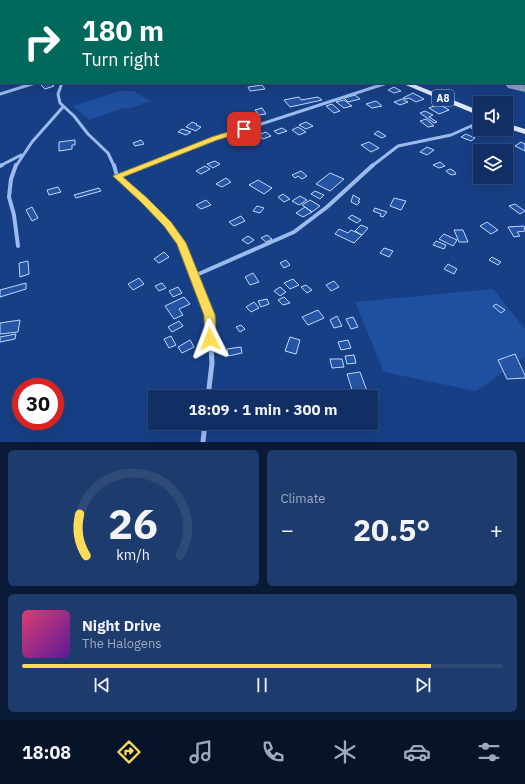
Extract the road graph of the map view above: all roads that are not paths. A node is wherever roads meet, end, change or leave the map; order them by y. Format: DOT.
graph roads {
  1 [pos="32,84"];
  2 [pos="61,84"];
  3 [pos="384,84"];
  4 [pos="407,84"];
  5 [pos="0,94"];
  6 [pos="63,107"];
  7 [pos="473,111"];
  8 [pos="473,125"];
  9 [pos="513,128"];
  10 [pos="525,132"];
  11 [pos="23,154"];
  12 [pos="0,166"];
  13 [pos="117,176"];
  14 [pos="18,246"];
  15 [pos="194,276"];
  16 [pos="209,390"];
  17 [pos="204,430"];
  18 [pos="203,442"];
  1 -- 5 [label="street"];
  2 -- 6 [label="street"];
  3 -- 13 [label="street"];
  4 -- 7 [label="main road, A8"];
  6 -- 11 [label="street"];
  6 -- 13 [label="street"];
  8 -- 15 [label="street"];
  9 -- 10 [label="main road"];
  11 -- 12 [label="street"];
  11 -- 14 [label="street"];
  13 -- 15 [label="street"];
  15 -- 16 [label="street"];
  17 -- 18 [label="street"];
}
